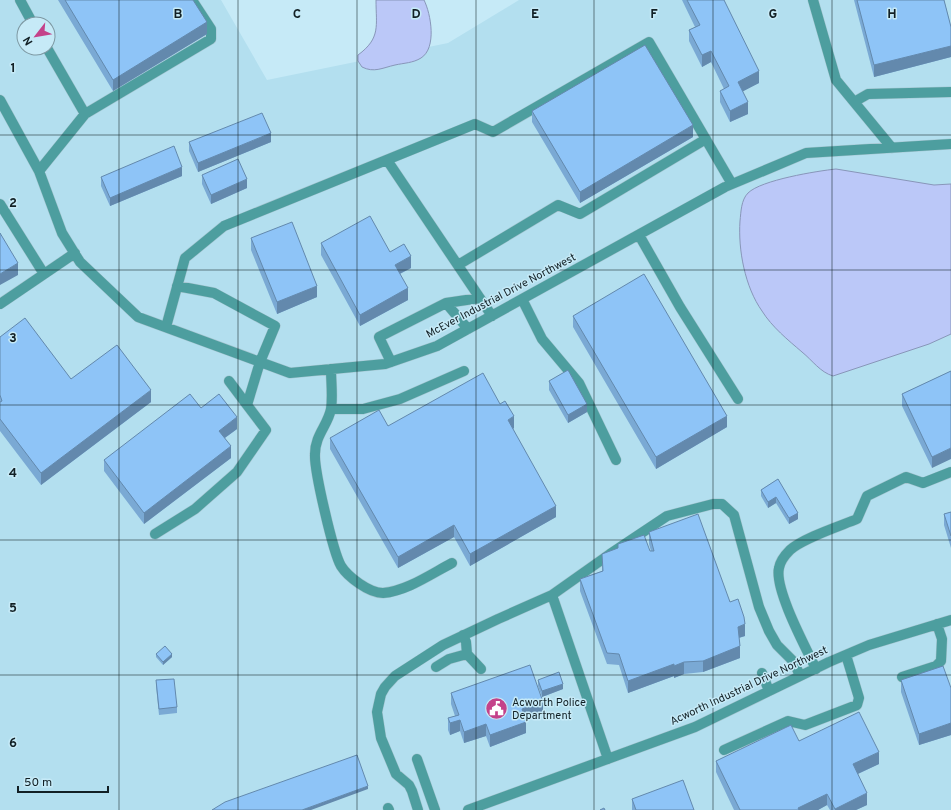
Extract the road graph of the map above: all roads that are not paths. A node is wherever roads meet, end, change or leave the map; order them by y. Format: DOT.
graph roads {
  1 [pos="20,0"];
  2 [pos="192,0"];
  3 [pos="813,0"];
  4 [pos="29,16"];
  5 [pos="52,56"];
  6 [pos="951,92"];
  7 [pos="0,100"];
  8 [pos="854,102"];
  9 [pos="85,114"];
  10 [pos="706,139"];
  11 [pos="951,144"];
  12 [pos="892,148"];
  13 [pos="387,160"];
  14 [pos="39,171"];
  15 [pos="732,184"];
  16 [pos="0,204"];
  17 [pos="639,235"];
  18 [pos="75,253"];
  19 [pos="458,265"];
  20 [pos="44,274"];
  21 [pos="177,286"];
  22 [pos="480,298"];
  23 [pos="522,299"];
  24 [pos="446,303"];
  25 [pos="0,304"];
  26 [pos="492,316"];
  27 [pos="166,327"];
  28 [pos="468,329"];
  29 [pos="260,362"];
  30 [pos="391,362"];
  31 [pos="331,369"];
  32 [pos="464,371"];
  33 [pos="229,381"];
  34 [pos="738,399"];
  35 [pos="247,405"];
  36 [pos="331,409"];
  37 [pos="616,460"];
  38 [pos="951,472"];
  39 [pos="155,534"];
  40 [pos="452,563"];
  41 [pos="552,595"];
  42 [pos="951,620"];
  43 [pos="938,624"];
  44 [pos="464,635"];
  45 [pos="467,654"];
  46 [pos="846,655"];
  47 [pos="436,667"];
  48 [pos="481,669"];
  49 [pos="816,669"];
  50 [pos="762,673"];
  51 [pos="800,676"];
  52 [pos="902,677"];
  53 [pos="769,691"];
  54 [pos="724,750"];
  55 [pos="417,759"];
  56 [pos="608,759"];
  57 [pos="418,810"];
  58 [pos="435,810"];
  59 [pos="468,810"];
  1 -- 4 [label="street"];
  2 -- 9 [label="street"];
  3 -- 8 [label="street"];
  5 -- 9 [label="street"];
  6 -- 8 [label="street"];
  7 -- 14 [label="street, McEver Industrial Drive Northwest"];
  8 -- 12 [label="street"];
  9 -- 14 [label="street"];
  10 -- 13 [label="street"];
  10 -- 15 [label="street"];
  10 -- 19 [label="street"];
  11 -- 12 [label="street, McEver Industrial Drive Northwest"];
  12 -- 15 [label="street, McEver Industrial Drive Northwest"];
  13 -- 19 [label="street"];
  13 -- 21 [label="street"];
  14 -- 18 [label="street, McEver Industrial Drive Northwest"];
  15 -- 17 [label="street, McEver Industrial Drive Northwest"];
  16 -- 20 [label="street"];
  17 -- 23 [label="street, McEver Industrial Drive Northwest"];
  17 -- 34 [label="street"];
  18 -- 20 [label="street"];
  18 -- 27 [label="street, McEver Industrial Drive Northwest"];
  19 -- 22 [label="street"];
  20 -- 25 [label="street"];
  21 -- 27 [label="street"];
  21 -- 29 [label="street"];
  22 -- 24 [label="street"];
  22 -- 26 [label="street"];
  23 -- 26 [label="street, McEver Industrial Drive Northwest"];
  23 -- 37 [label="street"];
  24 -- 28 [label="street"];
  24 -- 30 [label="street"];
  26 -- 28 [label="street, McEver Industrial Drive Northwest"];
  27 -- 29 [label="street, McEver Industrial Drive Northwest"];
  28 -- 30 [label="street, McEver Industrial Drive Northwest"];
  29 -- 31 [label="street, McEver Industrial Drive Northwest"];
  29 -- 35 [label="street"];
  30 -- 31 [label="street, McEver Industrial Drive Northwest"];
  31 -- 36 [label="street"];
  32 -- 36 [label="street"];
  33 -- 35 [label="street"];
  35 -- 39 [label="street"];
  36 -- 40 [label="street"];
  38 -- 49 [label="street"];
  41 -- 44 [label="street"];
  41 -- 51 [label="street"];
  41 -- 56 [label="street"];
  42 -- 43 [label="street, Acworth Industrial Drive Northwest"];
  43 -- 46 [label="street, Acworth Industrial Drive Northwest"];
  43 -- 52 [label="street"];
  44 -- 45 [label="street"];
  44 -- 57 [label="street"];
  45 -- 47 [label="street"];
  45 -- 48 [label="street"];
  46 -- 49 [label="street, Acworth Industrial Drive Northwest"];
  46 -- 54 [label="street"];
  49 -- 51 [label="street, Acworth Industrial Drive Northwest"];
  50 -- 53 [label="street"];
  51 -- 53 [label="street, Acworth Industrial Drive Northwest"];
  53 -- 56 [label="street, Acworth Industrial Drive Northwest"];
  55 -- 58 [label="street"];
  56 -- 59 [label="street, Acworth Industrial Drive Northwest"];
}
